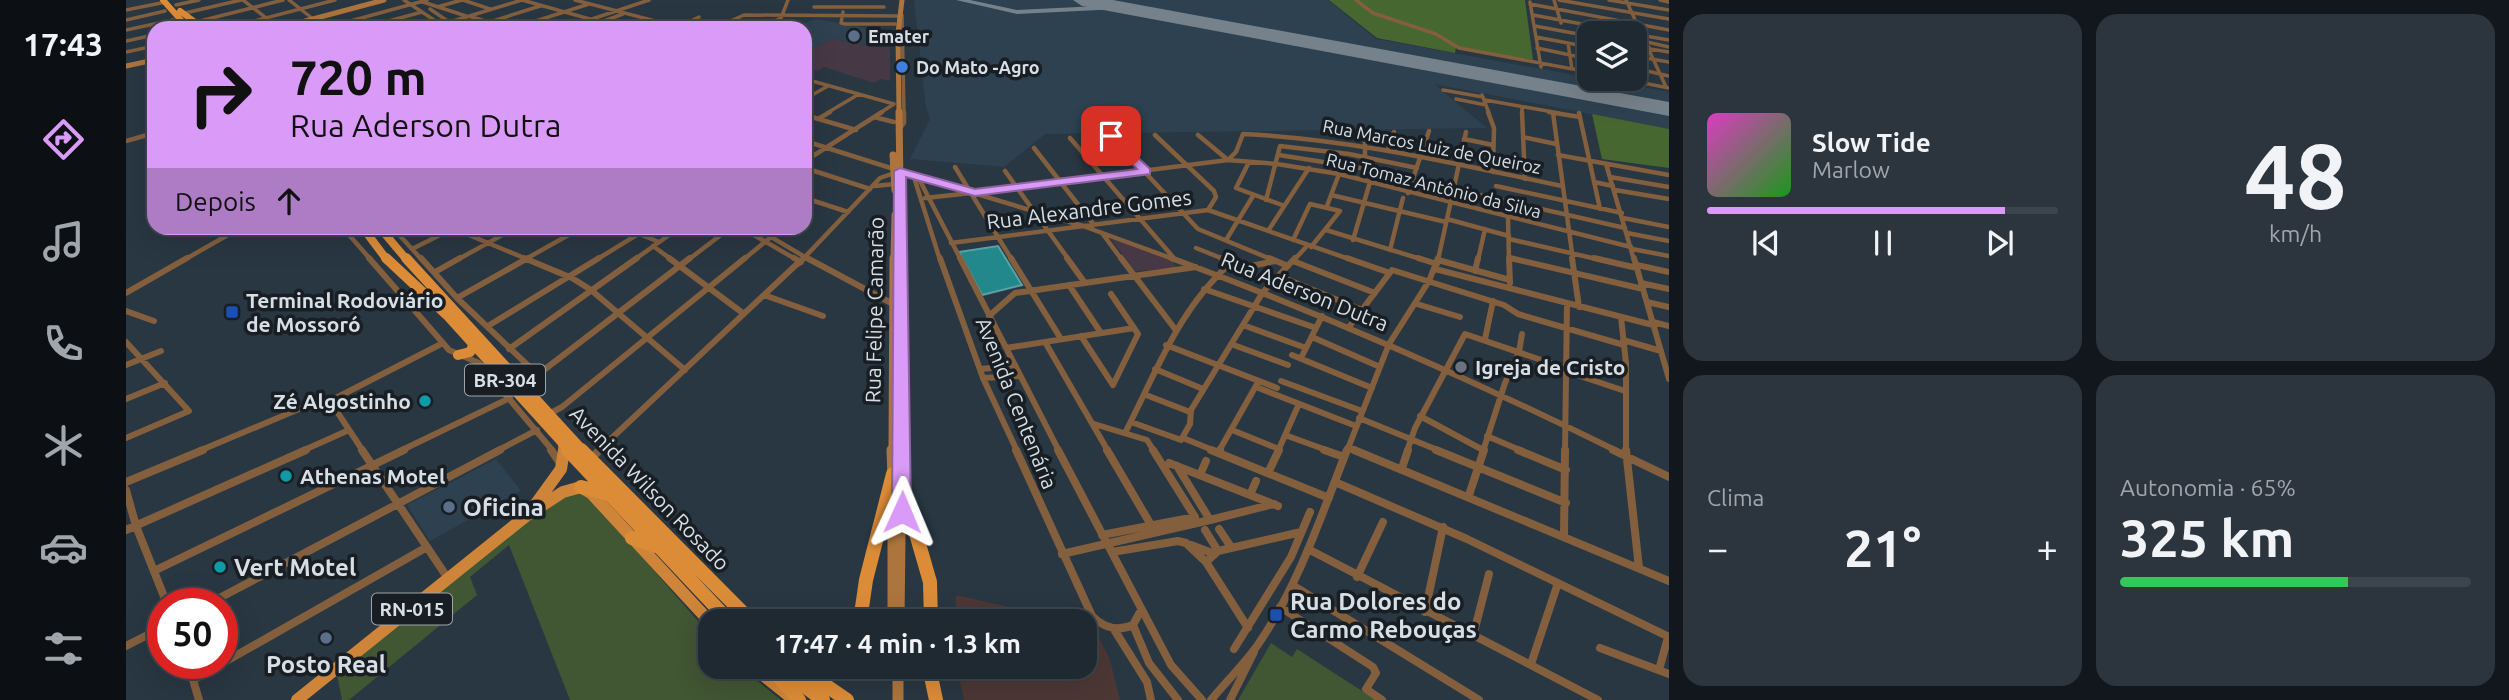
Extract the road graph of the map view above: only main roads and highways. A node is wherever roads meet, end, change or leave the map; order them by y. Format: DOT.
graph roads {
  1 [pos="386,0"];
  2 [pos="900,0"];
  3 [pos="161,2"];
  4 [pos="178,12"];
  5 [pos="337,13"];
  6 [pos="306,21"];
  7 [pos="307,21"];
  8 [pos="897,26"];
  9 [pos="147,60"];
  10 [pos="147,60"];
  11 [pos="126,65"];
  12 [pos="896,104"];
  13 [pos="903,172"];
  14 [pos="368,235"];
  15 [pos="388,235"];
  16 [pos="407,252"];
  17 [pos="382,254"];
  18 [pos="897,258"];
  19 [pos="393,268"];
  20 [pos="897,279"];
  21 [pos="474,344"];
  22 [pos="458,355"];
  23 [pos="478,363"];
  24 [pos="496,369"];
  25 [pos="891,369"];
  26 [pos="902,394"];
  27 [pos="561,443"];
  28 [pos="898,480"];
  29 [pos="581,487"];
  30 [pos="610,494"];
  31 [pos="526,516"];
  32 [pos="632,538"];
  33 [pos="656,546"];
  34 [pos="698,609"];
  35 [pos="717,609"];
  36 [pos="739,609"];
  37 [pos="862,609"];
  38 [pos="893,609"];
  39 [pos="899,609"];
  40 [pos="931,609"];
  41 [pos="769,679"];
  42 [pos="780,679"];
  43 [pos="795,679"];
  44 [pos="816,679"];
  45 [pos="896,679"];
  46 [pos="932,679"];
  47 [pos="297,700"];
  48 [pos="797,700"];
  49 [pos="823,700"];
  50 [pos="847,700"];
  51 [pos="896,700"];
  52 [pos="936,700"];
  1 -- 5 [label="main road"];
  2 -- 8 [label="main road, Rua Felipe Camarão"];
  3 -- 4 [label="highway"];
  5 -- 6 [label="main road"];
  5 -- 7 [label="main road"];
  8 -- 12 [label="main road, Rua Felipe Camarão"];
  8 -- 12 [label="main road, Rua Felipe Camarão"];
  9 -- 11 [label="main road"];
  10 -- 11 [label="main road"];
  12 -- 13 [label="main road, Rua Felipe Camarão"];
  13 -- 18 [label="main road, Rua Felipe Camarão"];
  13 -- 18 [label="main road, Rua Felipe Camarão"];
  14 -- 17 [label="highway, Avenida Wilson Rosado / BR-304"];
  15 -- 16 [label="highway, Avenida Wilson Rosado / BR-304"];
  16 -- 17 [label="highway"];
  16 -- 19 [label="highway"];
  16 -- 36 [label="highway, Avenida Wilson Rosado / BR-304"];
  17 -- 19 [label="highway, Avenida Wilson Rosado / BR-304"];
  18 -- 20 [label="main road, Rua Felipe Camarão"];
  19 -- 21 [label="highway, Avenida Wilson Rosado / BR-304"];
  20 -- 25 [label="main road, Rua Felipe Camarão"];
  20 -- 26 [label="main road, Rua Felipe Camarão"];
  21 -- 22 [label="highway"];
  21 -- 24 [label="highway, Avenida Wilson Rosado / BR-304"];
  23 -- 24 [label="highway"];
  24 -- 27 [label="highway, Avenida Wilson Rosado / BR-304"];
  25 -- 26 [label="main road"];
  25 -- 28 [label="main road, Rua Felipe Camarão"];
  26 -- 28 [label="main road, Rua Felipe Camarão"];
  27 -- 30 [label="highway, Avenida Wilson Rosado / BR-304"];
  27 -- 31 [label="main road"];
  28 -- 37 [label="highway"];
  28 -- 38 [label="main road, Rua Felipe Camarão"];
  28 -- 39 [label="main road, Rua Felipe Camarão"];
  28 -- 40 [label="highway"];
  29 -- 30 [label="highway"];
  29 -- 31 [label="main road"];
  29 -- 32 [label="main road"];
  30 -- 33 [label="highway, Avenida Wilson Rosado / BR-304"];
  31 -- 47 [label="main road, RN-015"];
  32 -- 33 [label="highway"];
  32 -- 34 [label="main road"];
  33 -- 35 [label="highway, Avenida Wilson Rosado / BR-304"];
  41 -- 48 [label="main road"];
  42 -- 48 [label="highway"];
  43 -- 49 [label="highway"];
  44 -- 50 [label="highway"];
  45 -- 51 [label="main road"];
  46 -- 52 [label="highway"];
}
